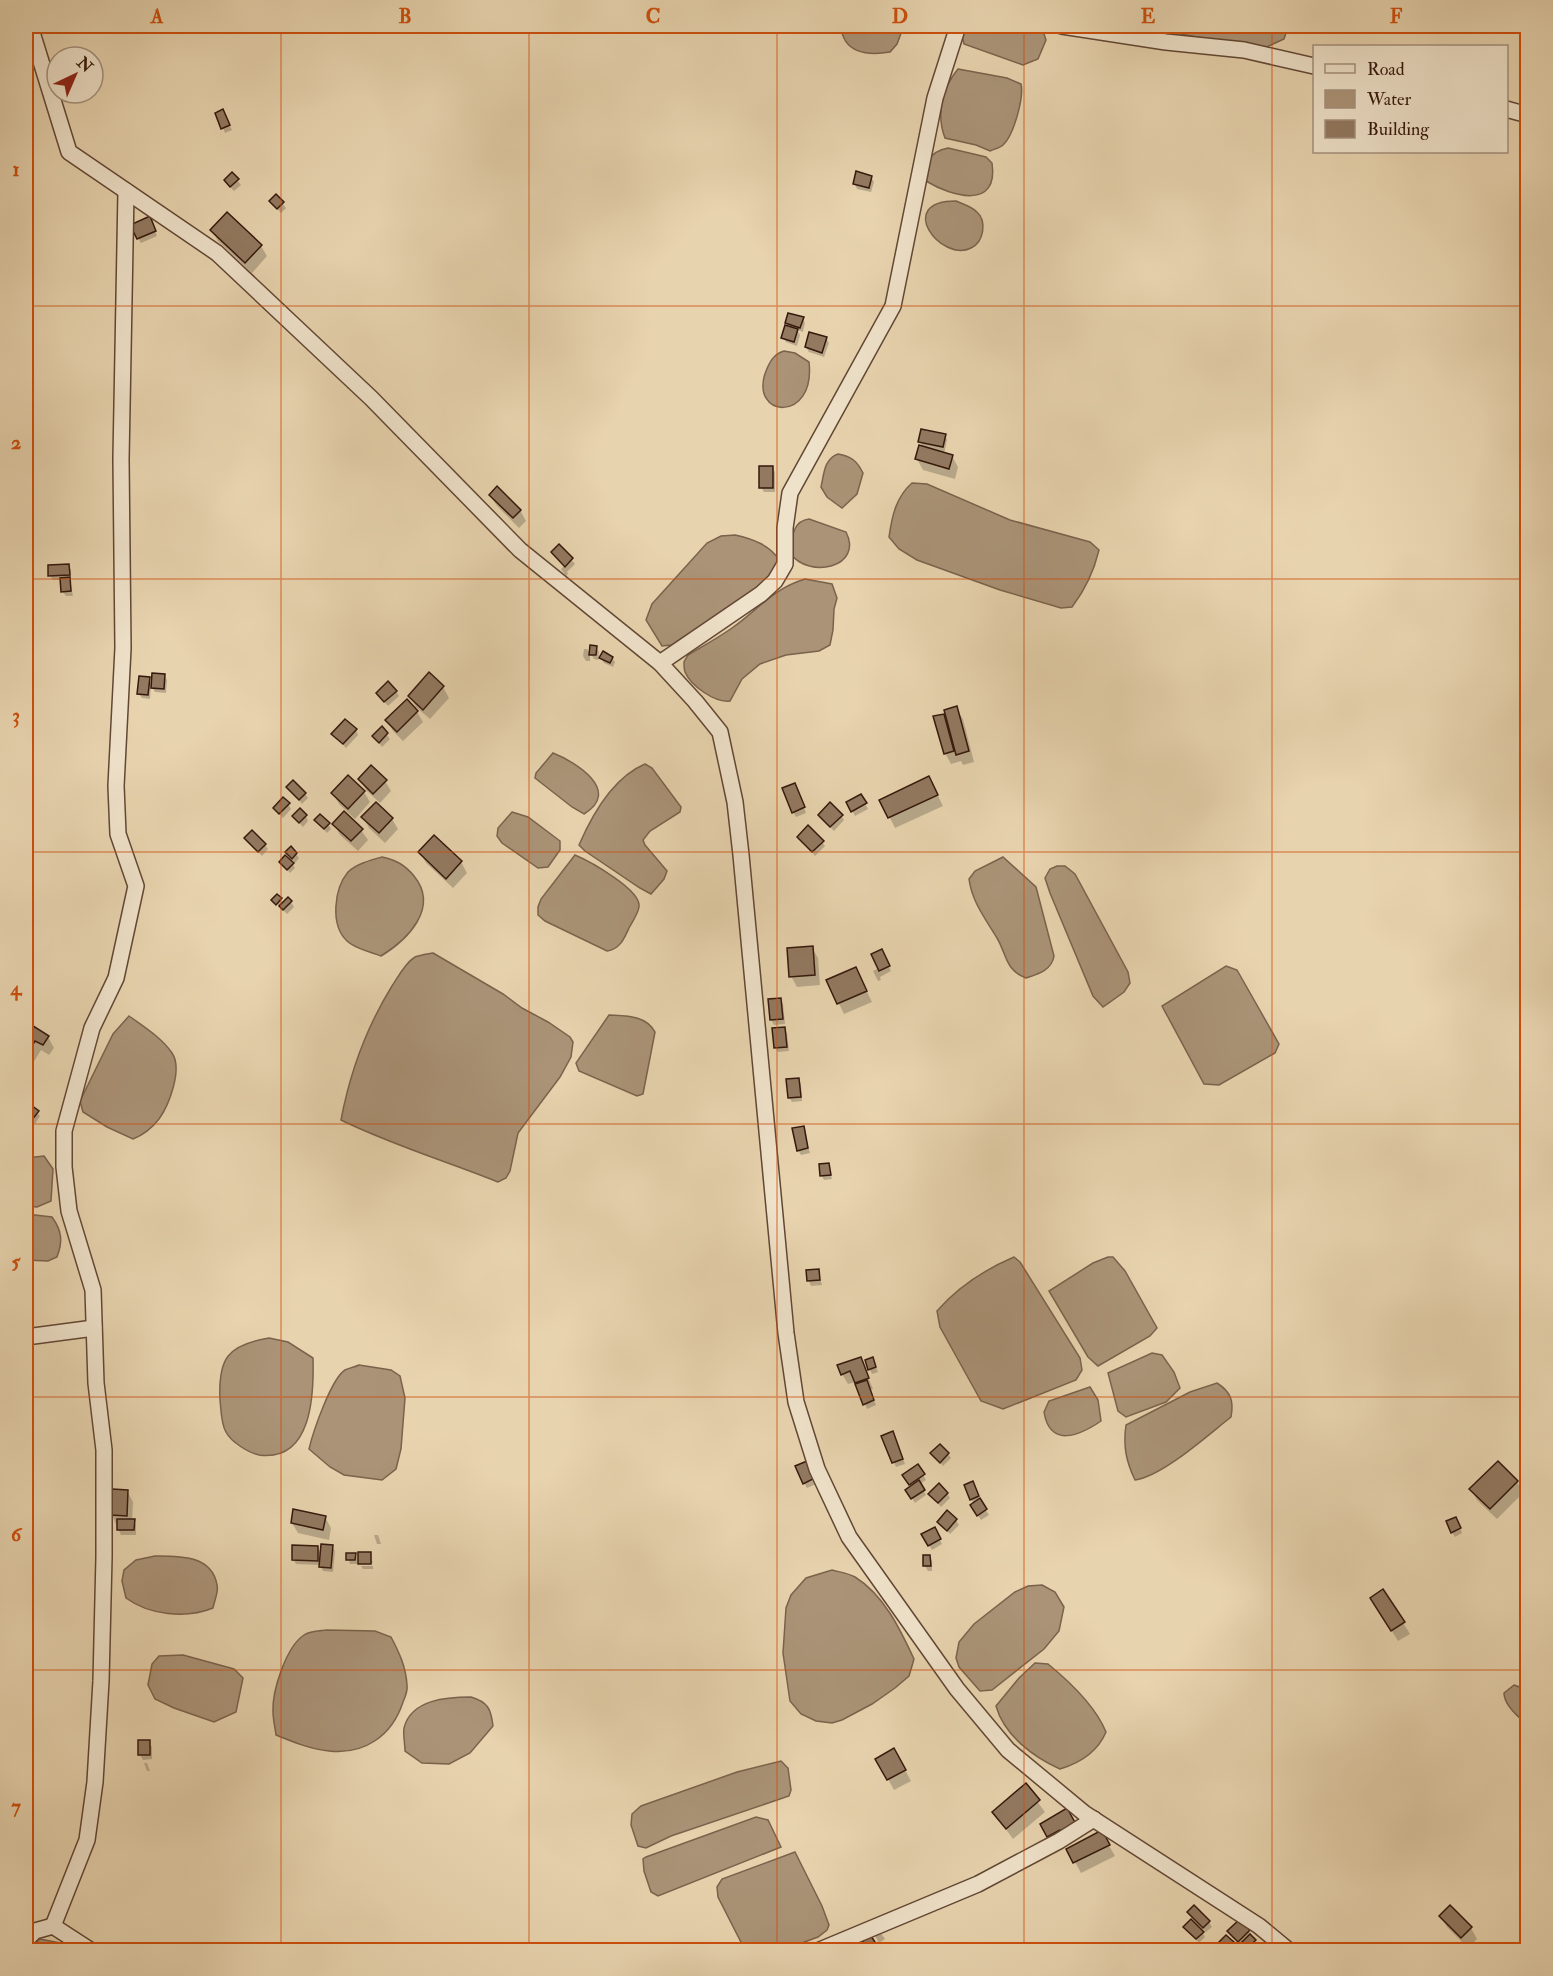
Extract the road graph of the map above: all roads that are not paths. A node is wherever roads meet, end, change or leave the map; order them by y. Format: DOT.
graph roads {
  1 [pos="30,26"];
  2 [pos="958,26"];
  3 [pos="1062,26"];
  4 [pos="1313,66"];
  5 [pos="1508,109"];
  6 [pos="1527,114"];
  7 [pos="126,191"];
  8 [pos="660,663"];
  9 [pos="94,1328"];
  10 [pos="26,1337"];
  11 [pos="1094,1819"];
  12 [pos="53,1926"];
  13 [pos="26,1940"];
  14 [pos="90,1950"];
  15 [pos="820,1950"];
  16 [pos="1288,1950"];
  1 -- 7 [label="street"];
  2 -- 8 [label="street"];
  3 -- 4 [label="street"];
  5 -- 6 [label="street"];
  7 -- 8 [label="street"];
  7 -- 9 [label="street"];
  8 -- 11 [label="street"];
  9 -- 10 [label="street"];
  9 -- 12 [label="street"];
  11 -- 15 [label="street"];
  11 -- 16 [label="street"];
  12 -- 13 [label="street"];
  12 -- 14 [label="street"];
}
